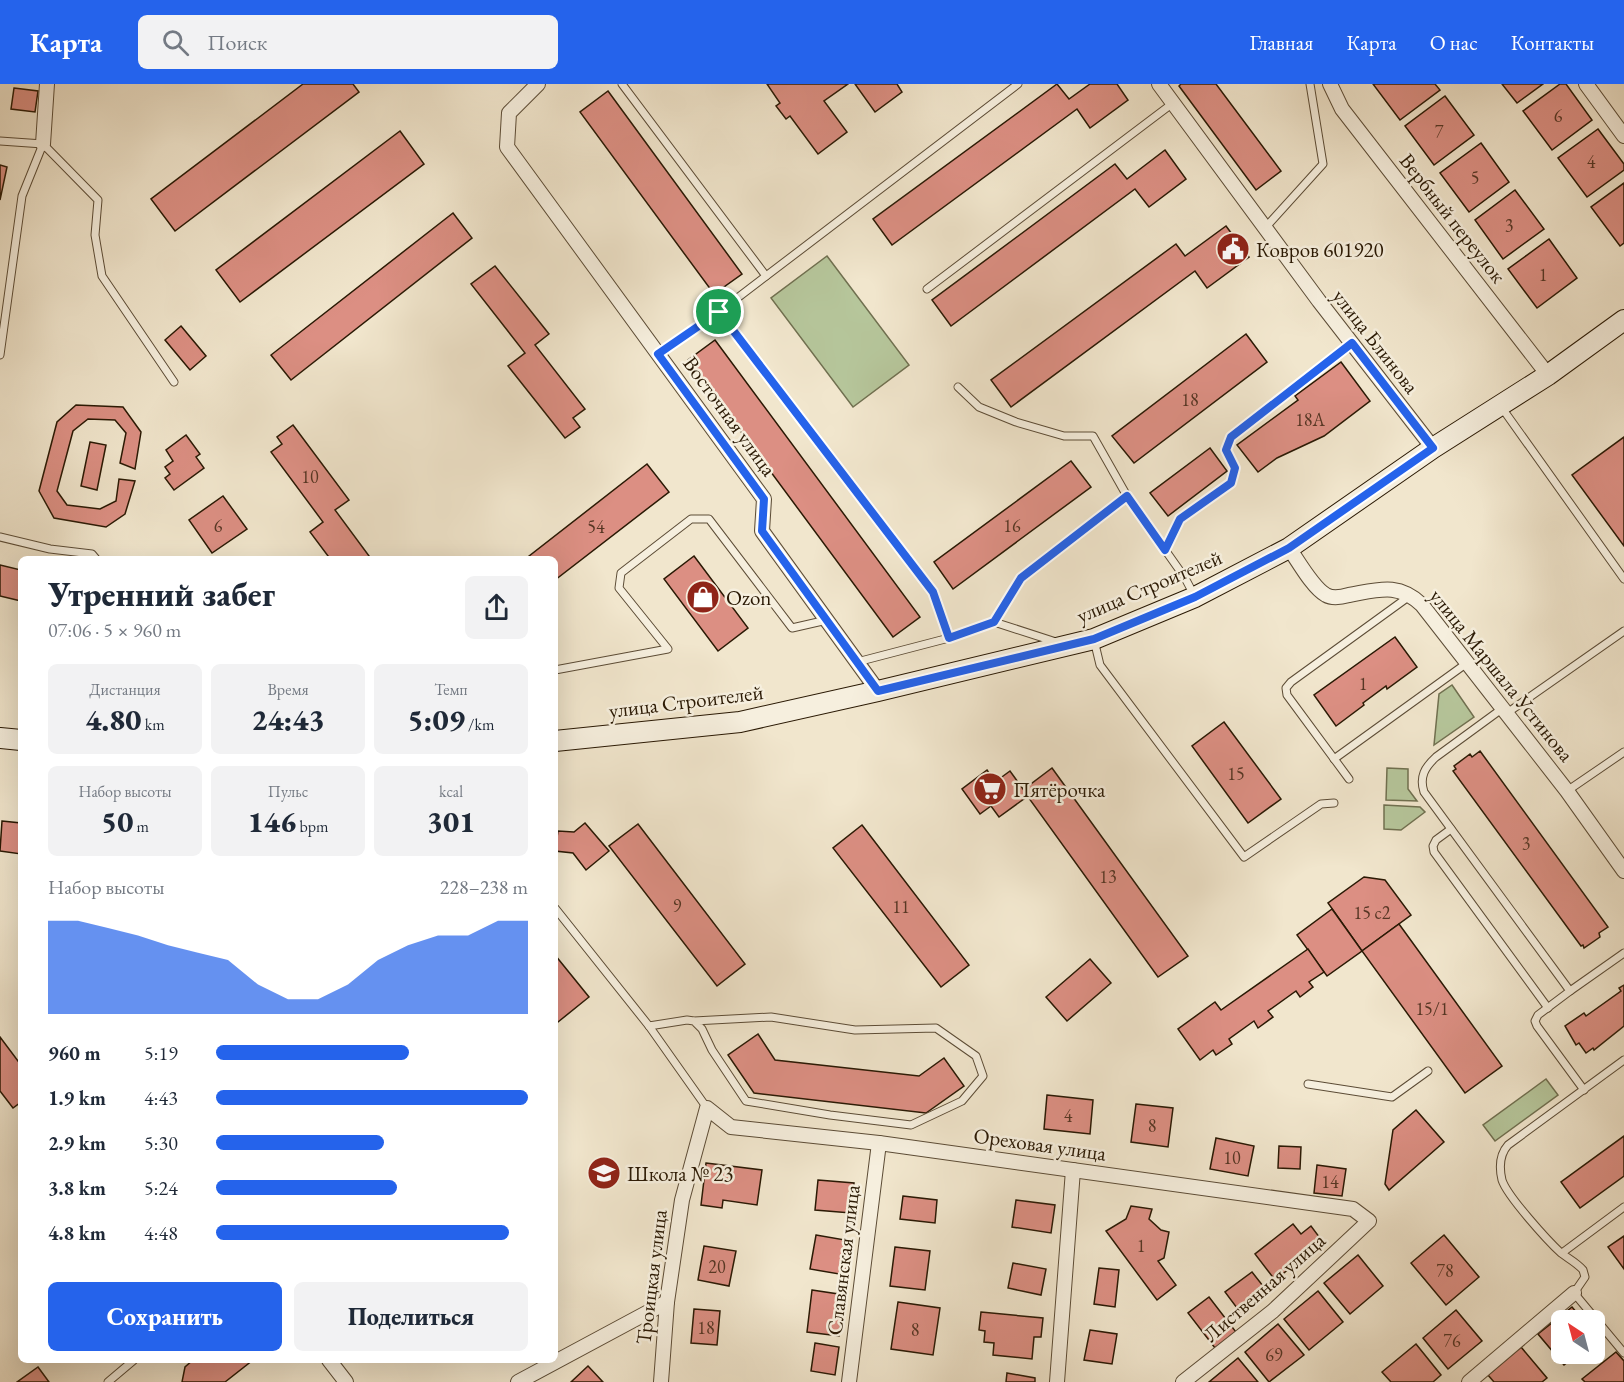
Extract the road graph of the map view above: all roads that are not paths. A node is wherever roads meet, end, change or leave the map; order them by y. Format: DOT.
graph roads {
  1 [pos="47,84"];
  2 [pos="538,84"];
  3 [pos="622,84"];
  4 [pos="1018,84"];
  5 [pos="1159,84"];
  6 [pos="1310,84"];
  7 [pos="1330,84"];
  8 [pos="1586,84"];
  9 [pos="1173,103"];
  10 [pos="1624,136"];
  11 [pos="0,141"];
  12 [pos="43,144"];
  13 [pos="1265,228"];
  14 [pos="766,276"];
  15 [pos="927,289"];
  16 [pos="719,312"];
  17 [pos="1624,320"];
  18 [pos="1352,343"];
  19 [pos="658,354"];
  20 [pos="0,355"];
  21 [pos="1548,375"];
  22 [pos="174,382"];
  23 [pos="958,387"];
  24 [pos="1501,406"];
  25 [pos="1433,448"];
  26 [pos="1127,496"];
  27 [pos="0,537"];
  28 [pos="1289,548"];
  29 [pos="1165,550"];
  30 [pos="94,556"];
  31 [pos="1624,579"];
  32 [pos="1410,595"];
  33 [pos="1195,597"];
  34 [pos="826,620"];
  35 [pos="994,622"];
  36 [pos="1624,631"];
  37 [pos="949,638"];
  38 [pos="1094,639"];
  39 [pos="1067,645"];
  40 [pos="857,662"];
  41 [pos="1467,663"];
  42 [pos="558,669"];
  43 [pos="878,691"];
  44 [pos="1505,711"];
  45 [pos="0,738"];
  46 [pos="18,740"];
  47 [pos="558,741"];
  48 [pos="1624,752"];
  49 [pos="1334,759"];
  50 [pos="1349,779"];
  51 [pos="1568,791"];
  52 [pos="1334,803"];
  53 [pos="1451,829"];
  54 [pos="1624,871"];
  55 [pos="558,912"];
  56 [pos="1624,953"];
  57 [pos="1570,991"];
  58 [pos="1548,1008"];
  59 [pos="694,1021"];
  60 [pos="649,1026"];
  61 [pos="1624,1060"];
  62 [pos="1428,1071"];
  63 [pos="1308,1084"];
  64 [pos="1584,1090"];
  65 [pos="707,1108"];
  66 [pos="879,1143"];
  67 [pos="1073,1170"];
  68 [pos="1624,1207"];
  69 [pos="1369,1221"];
  70 [pos="1562,1253"];
  71 [pos="1574,1293"];
  72 [pos="667,1302"];
  73 [pos="1624,1353"];
  74 [pos="558,1361"];
  75 [pos="130,1363"];
  76 [pos="330,1363"];
  77 [pos="553,1363"];
  78 [pos="108,1382"];
  79 [pos="346,1382"];
  80 [pos="518,1382"];
  81 [pos="661,1382"];
  82 [pos="849,1382"];
  83 [pos="1057,1382"];
  84 [pos="1183,1382"];
  85 [pos="1469,1382"];
  1 -- 12 [label="street"];
  2 -- 19 [label="street, Восточная улица"];
  3 -- 14 [label="lane"];
  4 -- 14 [label="lane"];
  5 -- 9 [label="street, улица Блинова"];
  6 -- 13 [label="lane"];
  7 -- 21 [label="street, Вербный переулок"];
  8 -- 10 [label="street"];
  9 -- 13 [label="street, улица Блинова"];
  9 -- 15 [label="lane"];
  11 -- 12 [label="lane"];
  12 -- 20 [label="lane"];
  12 -- 22 [label="lane"];
  13 -- 18 [label="street, улица Блинова"];
  14 -- 16 [label="lane"];
  16 -- 19 [label="lane"];
  16 -- 37 [label="lane"];
  17 -- 21 [label="main road, улица Строителей"];
  18 -- 25 [label="street, улица Блинова"];
  18 -- 29 [label="lane"];
  19 -- 34 [label="street, Восточная улица"];
  21 -- 24 [label="main road, улица Строителей"];
  23 -- 26 [label="lane"];
  24 -- 25 [label="main road, улица Строителей"];
  24 -- 31 [label="lane"];
  25 -- 28 [label="main road, улица Строителей"];
  26 -- 29 [label="lane"];
  26 -- 35 [label="lane"];
  27 -- 30 [label="lane"];
  28 -- 32 [label="street, улица Маршала Устинова"];
  28 -- 33 [label="main road, улица Строителей"];
  29 -- 33 [label="lane"];
  32 -- 41 [label="street, улица Маршала Устинова"];
  32 -- 49 [label="lane"];
  33 -- 38 [label="main road, улица Строителей"];
  34 -- 40 [label="street, Восточная улица"];
  34 -- 42 [label="lane"];
  35 -- 37 [label="lane"];
  35 -- 39 [label="lane"];
  36 -- 44 [label="lane"];
  37 -- 40 [label="lane"];
  38 -- 39 [label="main road, улица Строителей"];
  38 -- 52 [label="lane"];
  39 -- 43 [label="main road, улица Строителей"];
  40 -- 43 [label="street, Восточная улица"];
  41 -- 44 [label="street, улица Маршала Устинова"];
  41 -- 49 [label="lane"];
  43 -- 47 [label="main road, улица Строителей"];
  44 -- 51 [label="street, улица Маршала Устинова"];
  44 -- 53 [label="lane"];
  45 -- 46 [label="main road"];
  48 -- 51 [label="lane"];
  49 -- 50 [label="lane"];
  51 -- 54 [label="street, улица Маршала Устинова"];
  53 -- 57 [label="lane"];
  53 -- 58 [label="lane"];
  55 -- 60 [label="lane"];
  56 -- 57 [label="lane"];
  57 -- 58 [label="lane"];
  58 -- 64 [label="lane"];
  59 -- 59 [label="lane"];
  59 -- 60 [label="lane"];
  60 -- 65 [label="lane"];
  61 -- 64 [label="lane"];
  62 -- 63 [label="lane"];
  64 -- 70 [label="lane"];
  65 -- 66 [label="street, Ореховая улица"];
  65 -- 72 [label="street, Троицкая улица"];
  66 -- 67 [label="street, Ореховая улица"];
  66 -- 82 [label="street, Славянская улица"];
  67 -- 69 [label="street, Ореховая улица"];
  67 -- 83 [label="street"];
  68 -- 70 [label="lane"];
  69 -- 84 [label="street, Лиственная улица"];
  70 -- 71 [label="lane"];
  71 -- 73 [label="lane"];
  71 -- 85 [label="street"];
  72 -- 74 [label="street"];
  72 -- 81 [label="street, Троицкая улица"];
  75 -- 78 [label="lane"];
  76 -- 79 [label="street"];
  77 -- 80 [label="street"];
}
